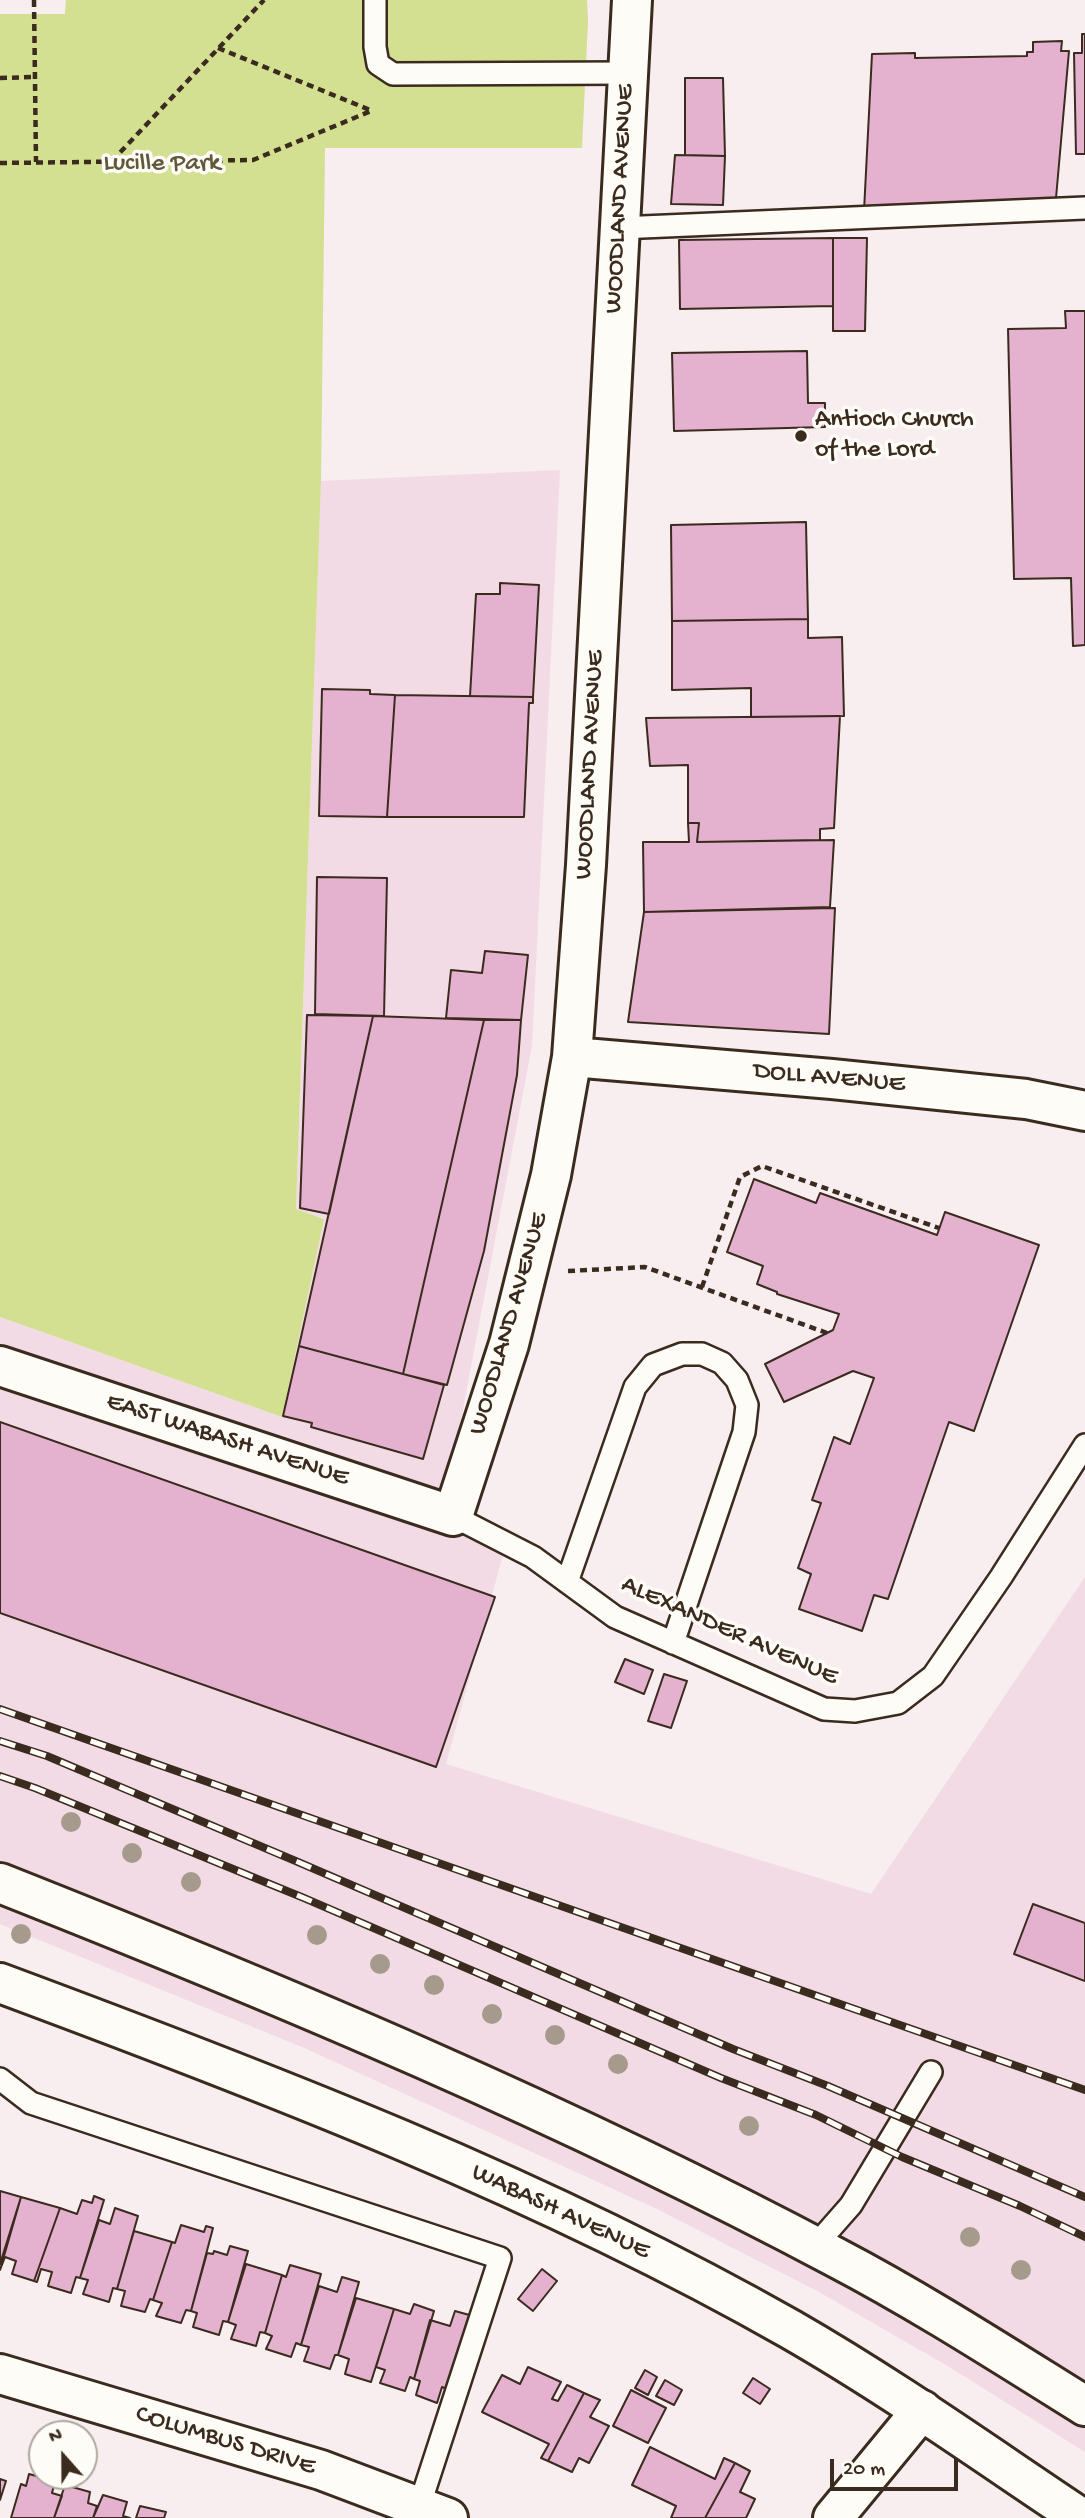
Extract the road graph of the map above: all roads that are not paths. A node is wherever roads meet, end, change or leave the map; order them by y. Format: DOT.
graph roads {
  1 [pos="375,0"];
  2 [pos="632,0"];
  3 [pos="628,74"];
  4 [pos="1085,208"];
  5 [pos="619,228"];
  6 [pos="572,1057"];
  7 [pos="1085,1111"];
  8 [pos="0,1366"];
  9 [pos="1085,1446"];
  10 [pos="453,1516"];
  11 [pos="567,1582"];
  12 [pos="673,1643"];
  13 [pos="0,1883"];
  14 [pos="0,1983"];
  15 [pos="931,2072"];
  16 [pos="1,2081"];
  17 [pos="815,2246"];
  18 [pos="0,2374"];
  19 [pos="1085,2406"];
  20 [pos="922,2410"];
  21 [pos="433,2512"];
  22 [pos="833,2518"];
  23 [pos="1081,2518"];
  1 -- 3 [label="lane"];
  2 -- 3 [label="street, WOODLAND AVENUE"];
  3 -- 5 [label="street, WOODLAND AVENUE"];
  4 -- 5 [label="lane"];
  5 -- 6 [label="street, WOODLAND AVENUE"];
  6 -- 7 [label="street, DOLL AVENUE"];
  6 -- 10 [label="street, WOODLAND AVENUE"];
  8 -- 10 [label="street, EAST WABASH AVENUE"];
  9 -- 12 [label="lane, ALEXANDER AVENUE"];
  10 -- 11 [label="lane, ALEXANDER AVENUE"];
  11 -- 12 [label="lane, ALEXANDER AVENUE"];
  11 -- 12 [label="lane"];
  13 -- 17 [label="street"];
  14 -- 20 [label="street, WABASH AVENUE"];
  15 -- 17 [label="lane"];
  16 -- 21 [label="lane"];
  17 -- 19 [label="street"];
  18 -- 21 [label="street, COLUMBUS DRIVE"];
  20 -- 22 [label="street"];
  20 -- 23 [label="street, WABASH AVENUE"];
}
